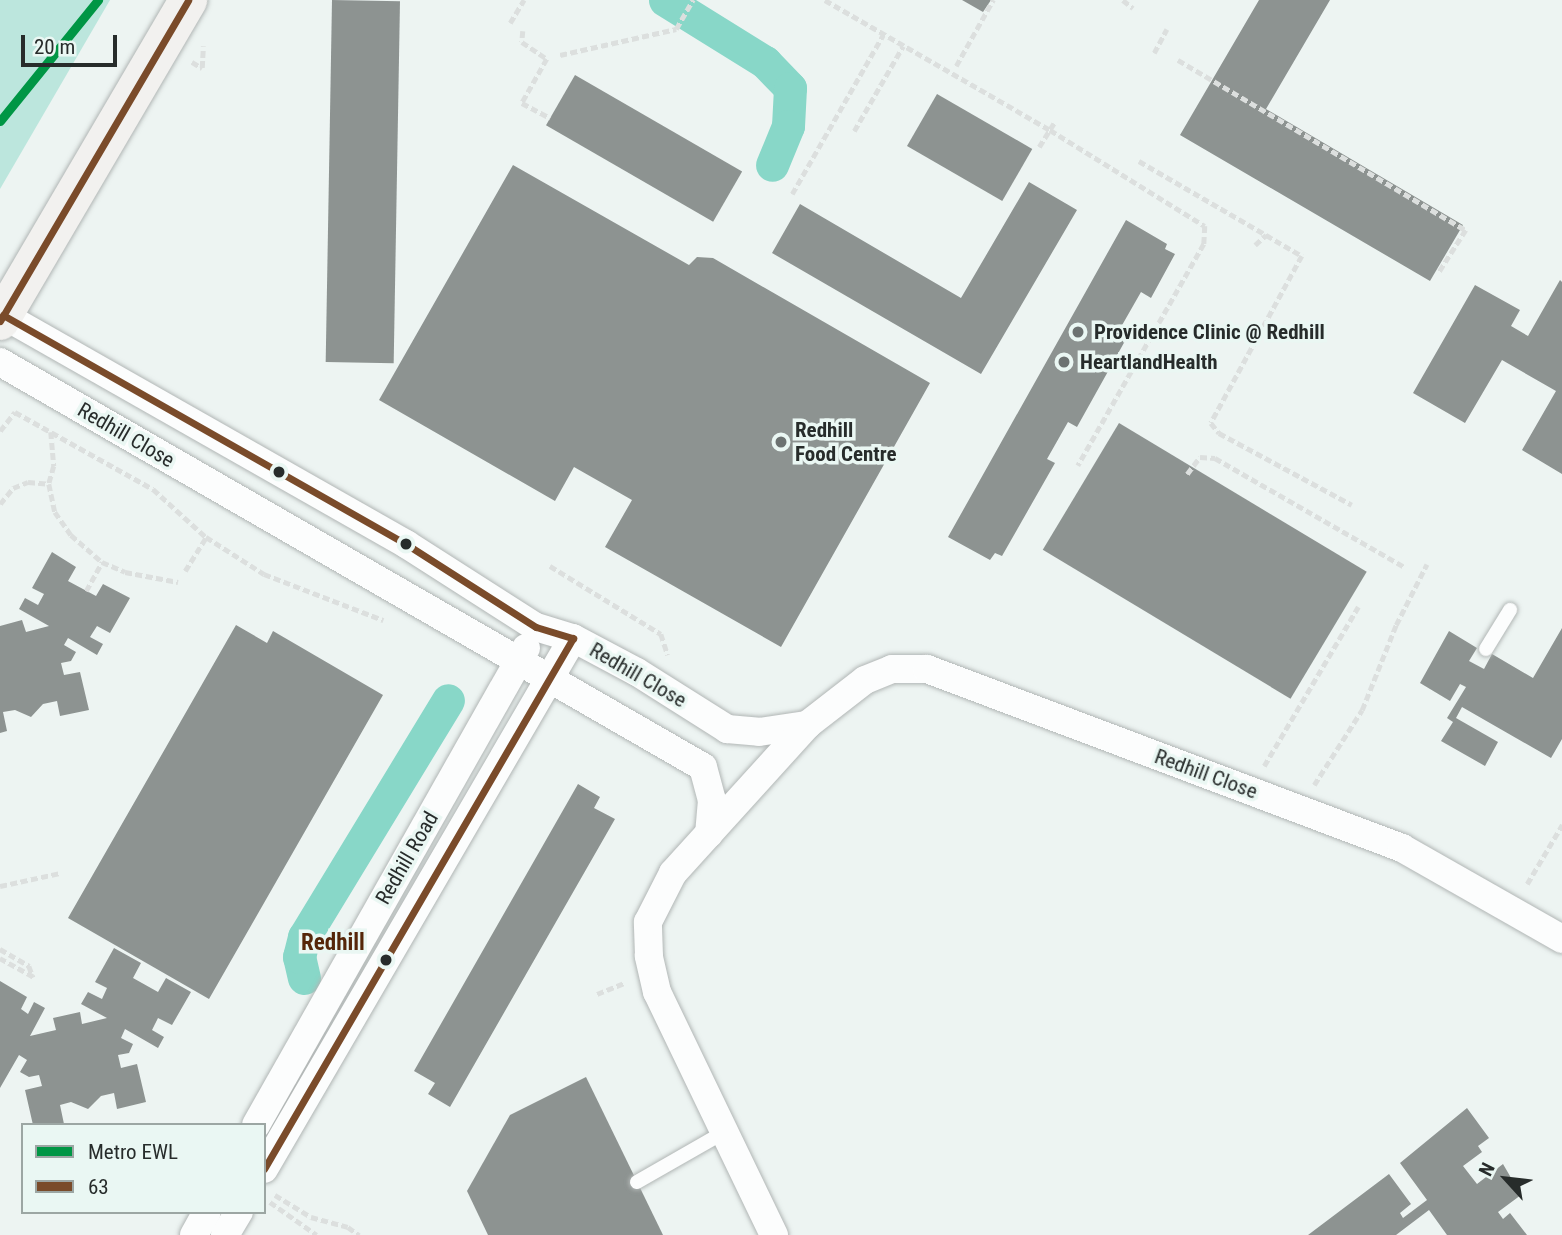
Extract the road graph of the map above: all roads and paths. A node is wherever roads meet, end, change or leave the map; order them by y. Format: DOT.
graph roads {
  1 [pos="188,0"];
  2 [pos="524,0"];
  3 [pos="694,0"];
  4 [pos="825,0"];
  5 [pos="993,0"];
  6 [pos="1123,0"];
  7 [pos="1133,8"];
  8 [pos="510,23"];
  9 [pos="1167,29"];
  10 [pos="523,31"];
  11 [pos="883,35"];
  12 [pos="903,46"];
  13 [pos="1154,53"];
  14 [pos="560,55"];
  15 [pos="1178,60"];
  16 [pos="193,63"];
  17 [pos="956,66"];
  18 [pos="202,68"];
  19 [pos="550,118"];
  20 [pos="1054,123"];
  21 [pos="1049,130"];
  22 [pos="854,131"];
  23 [pos="1039,147"];
  24 [pos="1139,161"];
  25 [pos="792,194"];
  26 [pos="1266,235"];
  27 [pos="1255,244"];
  28 [pos="1438,274"];
  29 [pos="2,318"];
  30 [pos="0,362"];
  31 [pos="0,431"];
  32 [pos="51,432"];
  33 [pos="1078,466"];
  34 [pos="1187,474"];
  35 [pos="49,484"];
  36 [pos="0,504"];
  37 [pos="1352,505"];
  38 [pos="206,537"];
  39 [pos="102,562"];
  40 [pos="1427,564"];
  41 [pos="1406,568"];
  42 [pos="185,571"];
  43 [pos="178,582"];
  44 [pos="86,591"];
  45 [pos="1358,607"];
  46 [pos="1510,610"];
  47 [pos="392,623"];
  48 [pos="537,627"];
  49 [pos="573,638"];
  50 [pos="1486,649"];
  51 [pos="518,662"];
  52 [pos="548,679"];
  53 [pos="807,725"];
  54 [pos="1262,770"];
  55 [pos="1312,789"];
  56 [pos="1562,825"];
  57 [pos="709,834"];
  58 [pos="60,873"];
  59 [pos="0,886"];
  60 [pos="1524,889"];
  61 [pos="1562,939"];
  62 [pos="0,949"];
  63 [pos="0,958"];
  64 [pos="257,1123"];
  65 [pos="726,1131"];
  66 [pos="269,1182"];
  67 [pos="637,1182"];
  68 [pos="270,1202"];
  69 [pos="206,1214"];
  70 [pos="238,1214"];
  71 [pos="194,1235"];
  72 [pos="225,1235"];
  73 [pos="317,1235"];
  74 [pos="359,1235"];
  75 [pos="774,1235"];
  1 -- 29 [label="main road"];
  2 -- 8 [label="path"];
  3 -- 14 [label="path"];
  4 -- 11 [label="path"];
  5 -- 17 [label="path"];
  6 -- 7 [label="path"];
  9 -- 13 [label="path"];
  10 -- 19 [label="path"];
  11 -- 12 [label="path"];
  11 -- 25 [label="path"];
  12 -- 21 [label="path"];
  12 -- 22 [label="path"];
  15 -- 28 [label="path"];
  16 -- 18 [label="path"];
  20 -- 21 [label="path"];
  21 -- 23 [label="path"];
  21 -- 33 [label="path"];
  24 -- 26 [label="path"];
  26 -- 27 [label="path"];
  26 -- 37 [label="path"];
  29 -- 48 [label="street, Redhill Close"];
  30 -- 51 [label="street, Redhill Close"];
  31 -- 32 [label="path"];
  32 -- 35 [label="path"];
  32 -- 38 [label="path"];
  34 -- 41 [label="path"];
  35 -- 36 [label="path"];
  35 -- 39 [label="path"];
  38 -- 42 [label="path"];
  38 -- 47 [label="path"];
  39 -- 43 [label="path"];
  39 -- 44 [label="path"];
  40 -- 55 [label="path"];
  45 -- 54 [label="path"];
  46 -- 50 [label="lane"];
  48 -- 49 [label="street, Redhill Close"];
  48 -- 51 [label="street, Redhill Road"];
  49 -- 52 [label="street, Redhill Road"];
  49 -- 53 [label="street, Redhill Close"];
  51 -- 52 [label="street, Redhill Close"];
  51 -- 64 [label="street, Redhill Road"];
  52 -- 57 [label="street, Redhill Close"];
  52 -- 66 [label="street, Redhill Road"];
  53 -- 57 [label="street, Redhill Close"];
  53 -- 61 [label="street, Redhill Close"];
  56 -- 60 [label="path"];
  57 -- 65 [label="street, Redhill Close"];
  58 -- 59 [label="path"];
  62 -- 63 [label="path"];
  65 -- 67 [label="lane"];
  65 -- 75 [label="street, Redhill Close"];
  66 -- 74 [label="path"];
  68 -- 73 [label="path"];
  69 -- 71 [label="street"];
  70 -- 72 [label="street"];
}
